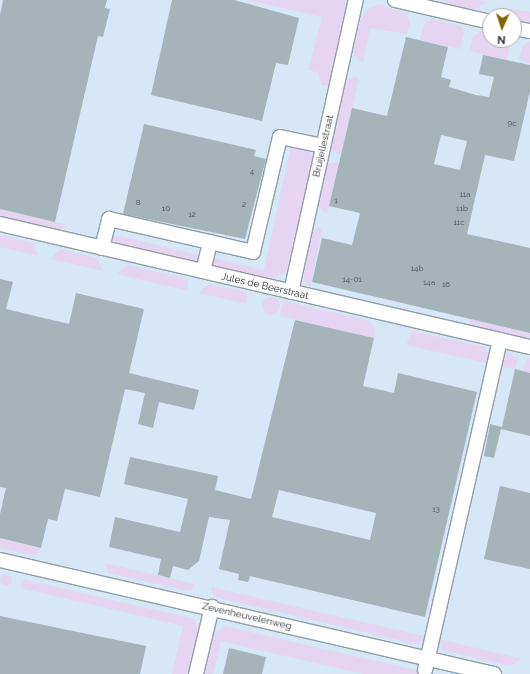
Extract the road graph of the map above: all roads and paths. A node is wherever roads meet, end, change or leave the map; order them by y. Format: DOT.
graph roads {
  1 [pos="356,0"];
  2 [pos="395,0"];
  3 [pos="482,20"];
  4 [pos="323,146"];
  5 [pos="0,224"];
  6 [pos="210,242"];
  7 [pos="102,248"];
  8 [pos="204,272"];
  9 [pos="290,292"];
  10 [pos="500,340"];
  11 [pos="530,347"];
  12 [pos="0,560"];
  13 [pos="212,608"];
  14 [pos="427,664"];
  15 [pos="196,674"];
  16 [pos="494,674"];
  1 -- 4 [label="street, Bruijellestraat"];
  2 -- 3 [label="street"];
  4 -- 6 [label="street"];
  4 -- 9 [label="street, Bruijellestraat"];
  5 -- 7 [label="street, Jules de Beerstraat"];
  6 -- 7 [label="street"];
  6 -- 8 [label="street"];
  7 -- 8 [label="street, Jules de Beerstraat"];
  8 -- 9 [label="street, Jules de Beerstraat"];
  9 -- 10 [label="street, Jules de Beerstraat"];
  10 -- 11 [label="street, Jules de Beerstraat"];
  10 -- 14 [label="street"];
  12 -- 13 [label="street, Zevenheuvelenweg"];
  13 -- 14 [label="street, Zevenheuvelenweg"];
  13 -- 15 [label="street"];
  14 -- 16 [label="street, Zevenheuvelenweg"];
}
